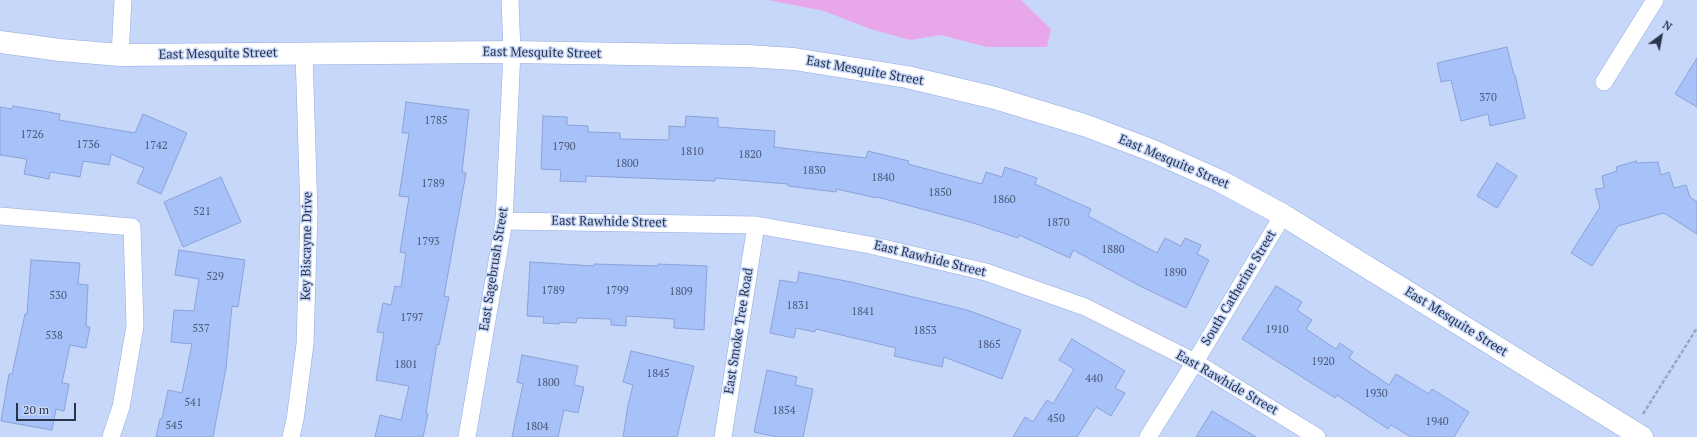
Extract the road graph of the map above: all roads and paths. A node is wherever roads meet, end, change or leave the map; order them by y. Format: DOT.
graph roads {
  1 [pos="123,0"];
  2 [pos="510,0"];
  3 [pos="1655,0"];
  4 [pos="0,42"];
  5 [pos="512,52"];
  6 [pos="304,54"];
  7 [pos="120,55"];
  8 [pos="1604,82"];
  9 [pos="1283,215"];
  10 [pos="0,216"];
  11 [pos="504,221"];
  12 [pos="756,225"];
  13 [pos="1697,328"];
  14 [pos="1195,362"];
  15 [pos="1637,434"];
  16 [pos="111,437"];
  17 [pos="291,437"];
  18 [pos="467,437"];
  19 [pos="723,437"];
  20 [pos="1148,437"];
  21 [pos="1317,437"];
  1 -- 7 [label="street"];
  2 -- 5 [label="street, East Sagebrush Street"];
  3 -- 8 [label="street"];
  4 -- 7 [label="street, East Mesquite Street"];
  5 -- 6 [label="street, East Mesquite Street"];
  5 -- 9 [label="street, East Mesquite Street"];
  5 -- 11 [label="street, East Sagebrush Street"];
  6 -- 7 [label="street, East Mesquite Street"];
  6 -- 17 [label="street, Key Biscayne Drive"];
  9 -- 14 [label="street, South Catherine Street"];
  9 -- 15 [label="street, East Mesquite Street"];
  10 -- 16 [label="street"];
  11 -- 12 [label="street, East Rawhide Street"];
  11 -- 18 [label="street, East Sagebrush Street"];
  12 -- 14 [label="street, East Rawhide Street"];
  12 -- 19 [label="street, East Smoke Tree Road"];
  13 -- 15 [label="path"];
  14 -- 20 [label="street, South Catherine Street"];
  14 -- 21 [label="street, East Rawhide Street"];
}
